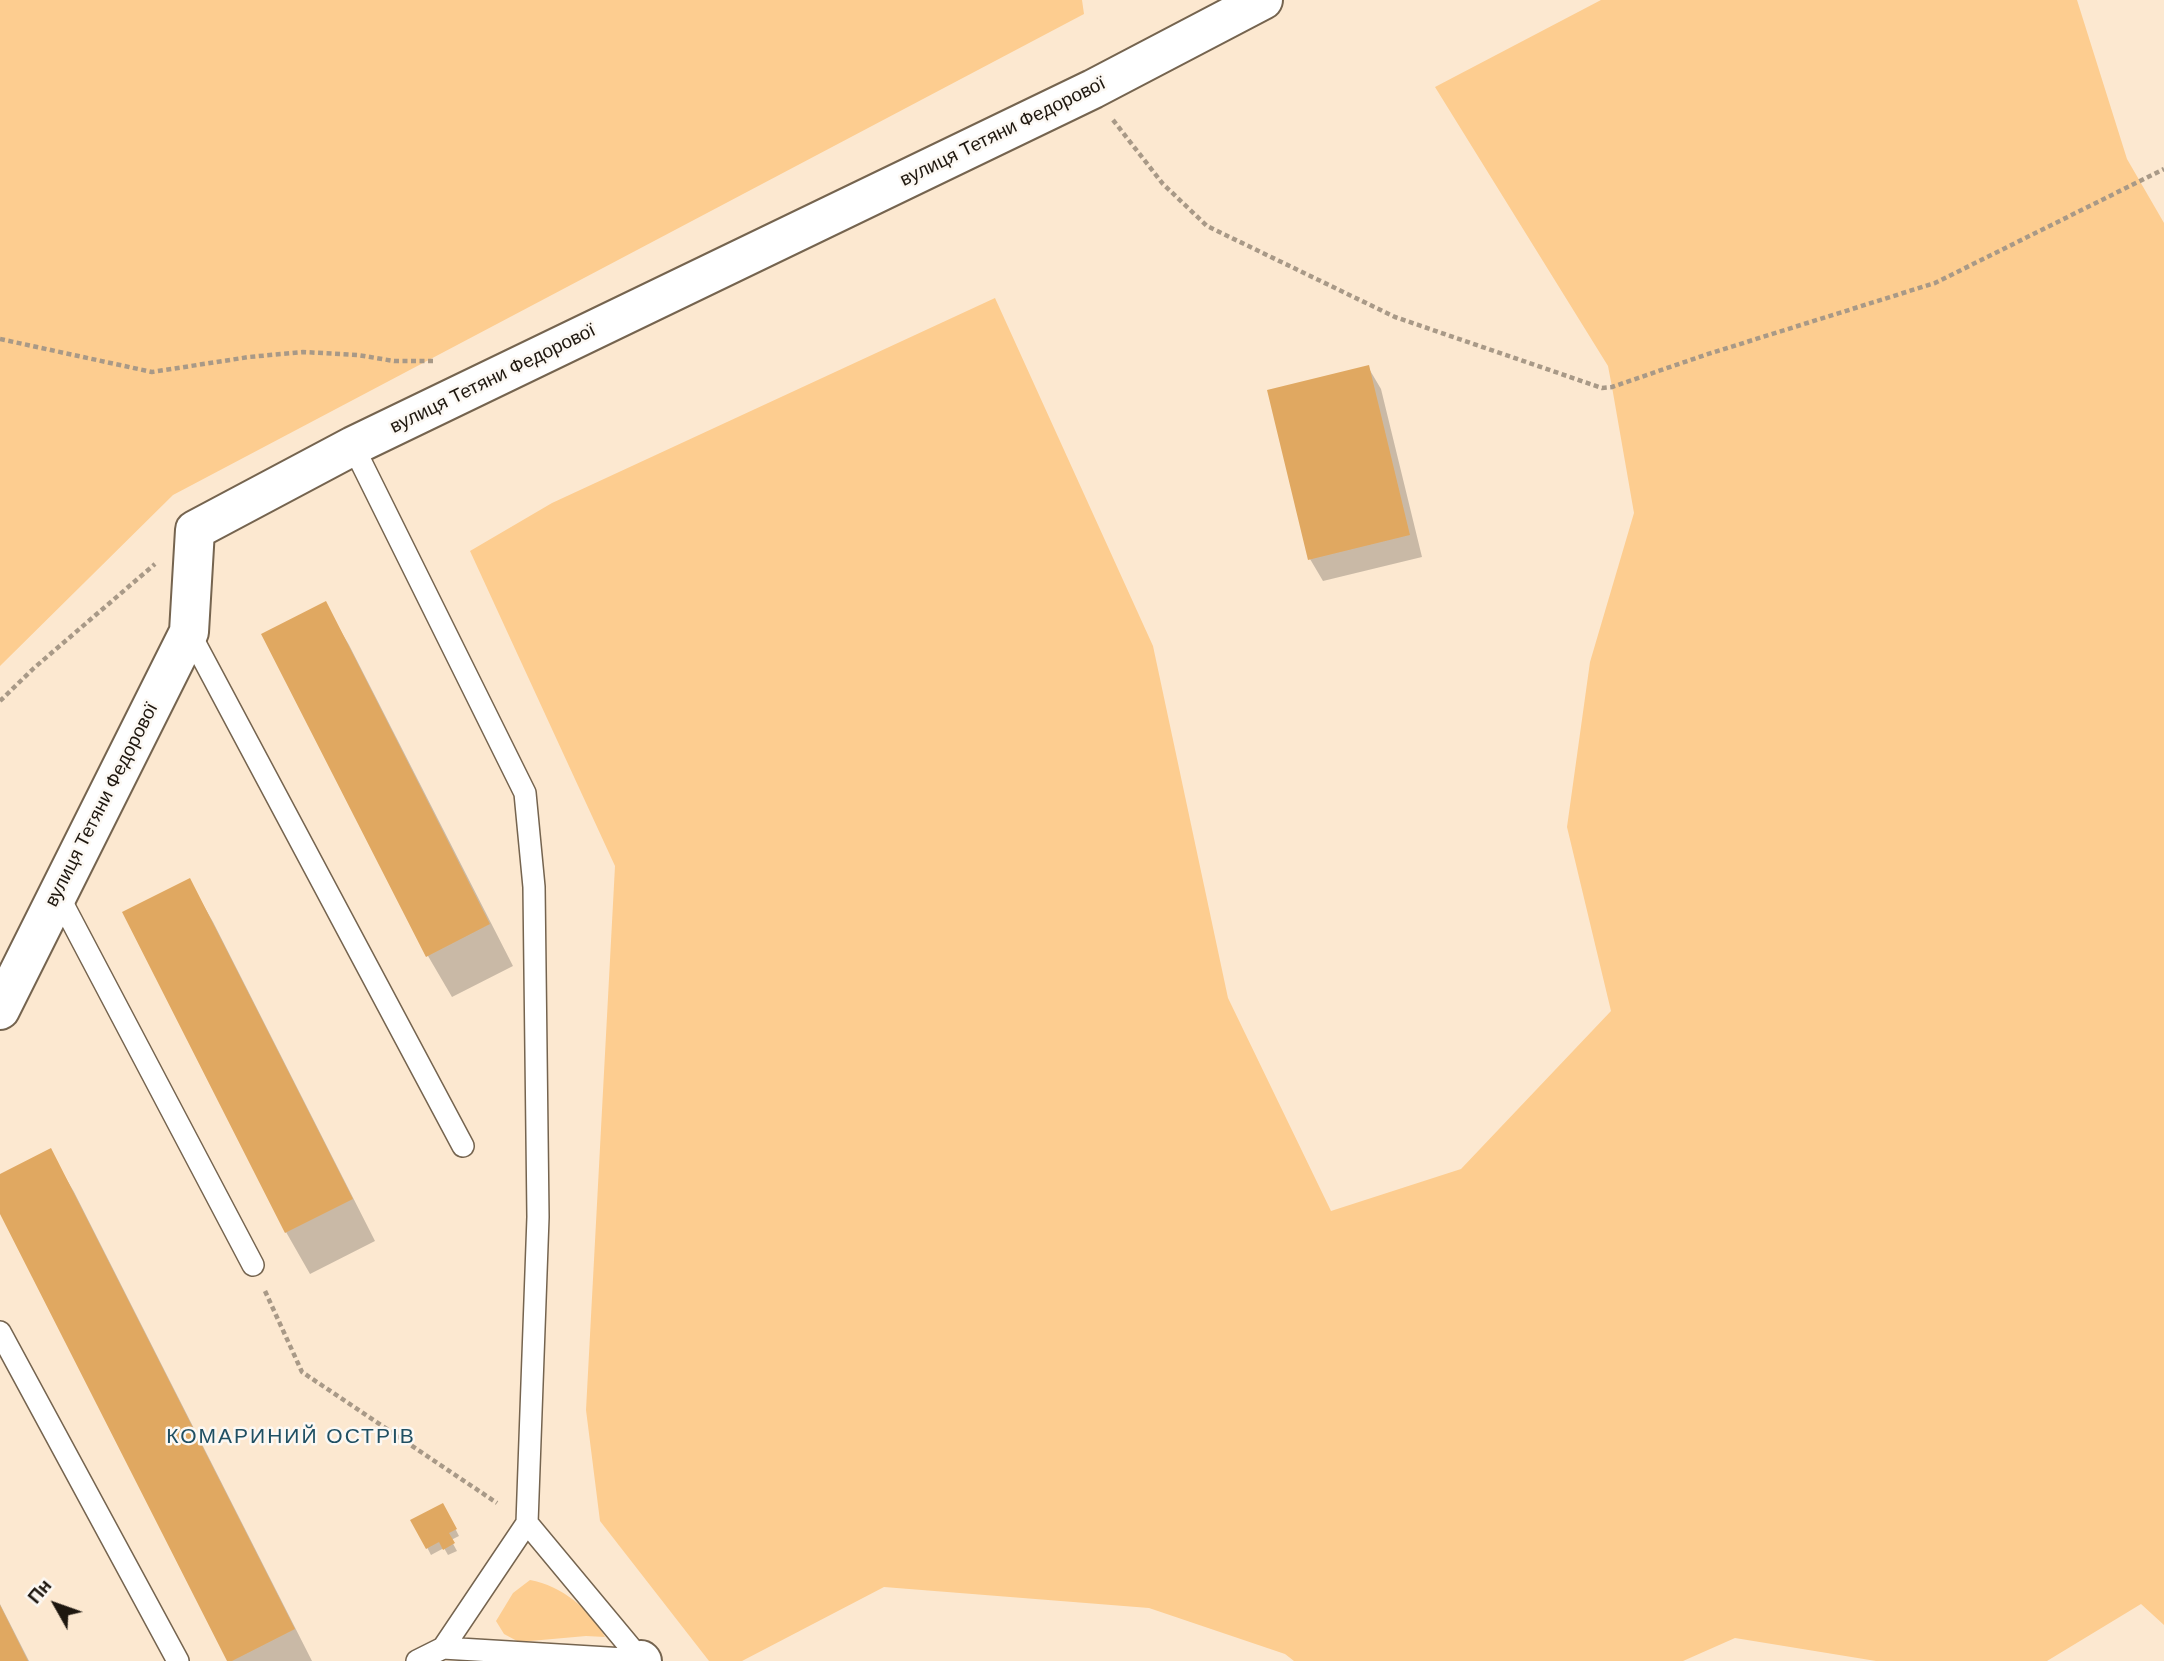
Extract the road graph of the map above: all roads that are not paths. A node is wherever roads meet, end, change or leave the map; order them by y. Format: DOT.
graph roads {
  1 [pos="1264,0"];
  2 [pos="353,446"];
  3 [pos="189,632"];
  4 [pos="58,892"];
  5 [pos="0,1010"];
  6 [pos="463,1146"];
  7 [pos="253,1265"];
  8 [pos="0,1332"];
  9 [pos="527,1523"];
  10 [pos="443,1648"];
  11 [pos="641,1660"];
  12 [pos="178,1661"];
  13 [pos="417,1661"];
  1 -- 2 [label="street, вулиця Тетяни Федорової"];
  2 -- 3 [label="street, вулиця Тетяни Федорової"];
  2 -- 9 [label="lane"];
  3 -- 4 [label="street, вулиця Тетяни Федорової"];
  3 -- 6 [label="lane"];
  4 -- 5 [label="street, вулиця Тетяни Федорової"];
  4 -- 7 [label="lane"];
  8 -- 12 [label="lane"];
  9 -- 10 [label="lane"];
  9 -- 11 [label="lane"];
  10 -- 11 [label="lane"];
  10 -- 13 [label="lane"];
}
